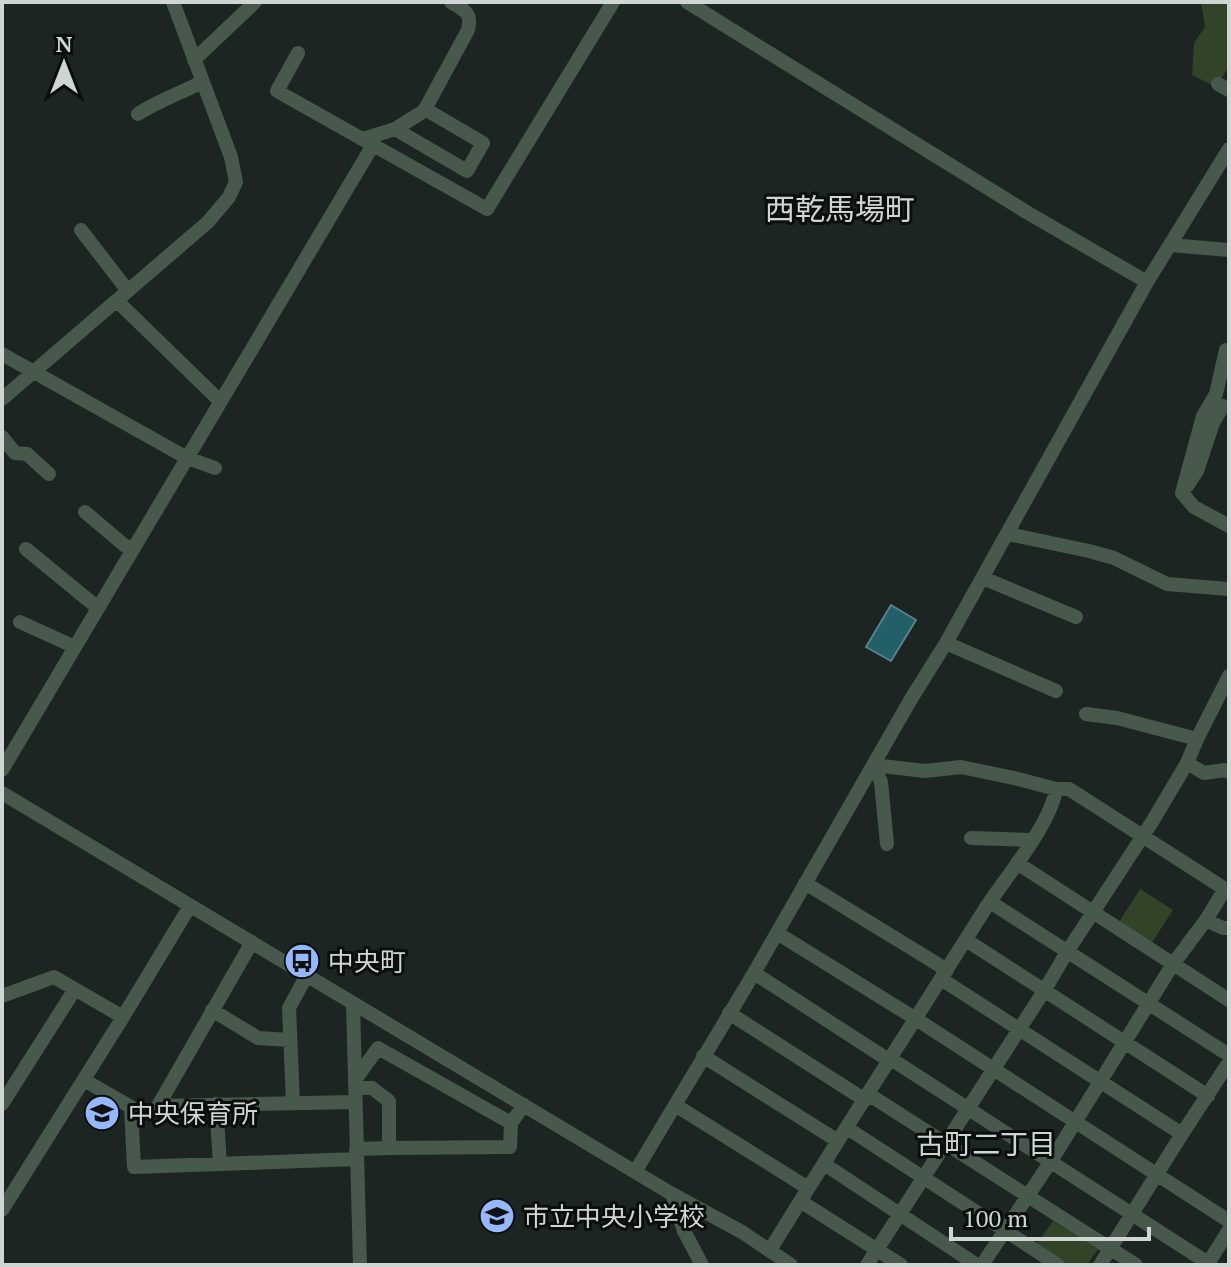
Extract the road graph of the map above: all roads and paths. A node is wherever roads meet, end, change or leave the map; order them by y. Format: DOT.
graph roads {
  1 [pos="173,2"];
  2 [pos="255,2"];
  3 [pos="451,2"];
  4 [pos="613,2"];
  5 [pos="687,2"];
  6 [pos="298,53"];
  7 [pos="194,60"];
  8 [pos="202,82"];
  9 [pos="425,109"];
  10 [pos="138,114"];
  11 [pos="395,129"];
  12 [pos="368,142"];
  13 [pos="1229,149"];
  14 [pos="81,230"];
  15 [pos="1170,245"];
  16 [pos="1229,250"];
  17 [pos="1147,282"];
  18 [pos="122,296"];
  19 [pos="1226,350"];
  20 [pos="2,354"];
  21 [pos="35,372"];
  22 [pos="2,399"];
  23 [pos="220,401"];
  24 [pos="1223,406"];
  25 [pos="2,437"];
  26 [pos="187,458"];
  27 [pos="215,468"];
  28 [pos="49,474"];
  29 [pos="1182,493"];
  30 [pos="85,512"];
  31 [pos="1229,526"];
  32 [pos="1008,534"];
  33 [pos="26,549"];
  34 [pos="132,549"];
  35 [pos="983,578"];
  36 [pos="1229,589"];
  37 [pos="98,608"];
  38 [pos="1076,617"];
  39 [pos="20,622"];
  40 [pos="946,643"];
  41 [pos="75,647"];
  42 [pos="1229,676"];
  43 [pos="1056,691"];
  44 [pos="1086,714"];
  45 [pos="1197,739"];
  46 [pos="1187,763"];
  47 [pos="874,765"];
  48 [pos="2,770"];
  49 [pos="1229,772"];
  50 [pos="1056,789"];
  51 [pos="2,793"];
  52 [pos="1142,836"];
  53 [pos="971,838"];
  54 [pos="1032,840"];
  55 [pos="887,844"];
  56 [pos="1017,863"];
  57 [pos="805,883"];
  58 [pos="1227,886"];
  59 [pos="990,902"];
  60 [pos="190,906"];
  61 [pos="1093,912"];
  62 [pos="1206,920"];
  63 [pos="1229,928"];
  64 [pos="777,933"];
  65 [pos="966,940"];
  66 [pos="252,942"];
  67 [pos="1067,952"];
  68 [pos="1173,964"];
  69 [pos="754,973"];
  70 [pos="307,975"];
  71 [pos="944,975"];
  72 [pos="75,989"];
  73 [pos="1044,991"];
  74 [pos="2,996"];
  75 [pos="1229,1000"];
  76 [pos="353,1003"];
  77 [pos="1148,1003"];
  78 [pos="212,1010"];
  79 [pos="729,1013"];
  80 [pos="123,1017"];
  81 [pos="916,1019"];
  82 [pos="1019,1029"];
  83 [pos="290,1040"];
  84 [pos="1125,1043"];
  85 [pos="1229,1055"];
  86 [pos="703,1056"];
  87 [pos="890,1060"];
  88 [pos="1229,1062"];
  89 [pos="993,1069"];
  90 [pos="84,1080"];
  91 [pos="1100,1081"];
  92 [pos="355,1090"];
  93 [pos="1208,1096"];
  94 [pos="866,1097"];
  95 [pos="293,1103"];
  96 [pos="2,1104"];
  97 [pos="216,1104"];
  98 [pos="524,1105"];
  99 [pos="675,1105"];
  100 [pos="158,1106"];
  101 [pos="131,1107"];
  102 [pos="968,1109"];
  103 [pos="1074,1122"];
  104 [pos="511,1123"];
  105 [pos="847,1128"];
  106 [pos="1182,1134"];
  107 [pos="838,1141"];
  108 [pos="946,1144"];
  109 [pos="389,1148"];
  110 [pos="356,1154"];
  111 [pos="1051,1161"];
  112 [pos="220,1164"];
  113 [pos="824,1164"];
  114 [pos="635,1172"];
  115 [pos="1157,1174"];
  116 [pos="923,1177"];
  117 [pos="672,1194"];
  118 [pos="804,1195"];
  119 [pos="1029,1196"];
  120 [pos="2,1210"];
  121 [pos="900,1214"];
  122 [pos="1133,1214"];
  123 [pos="1229,1221"];
  124 [pos="1005,1230"];
  125 [pos="1229,1230"];
  126 [pos="1111,1249"];
  127 [pos="770,1250"];
  128 [pos="877,1250"];
  129 [pos="1209,1264"];
  130 [pos="360,1265"];
  131 [pos="702,1265"];
  132 [pos="791,1265"];
  133 [pos="867,1265"];
  134 [pos="901,1265"];
  135 [pos="979,1265"];
  136 [pos="1058,1265"];
  137 [pos="1100,1265"];
  138 [pos="1136,1265"];
  1 -- 7 [label="street"];
  2 -- 7 [label="street"];
  3 -- 9 [label="street"];
  4 -- 12 [label="street"];
  5 -- 17 [label="street"];
  6 -- 12 [label="street"];
  7 -- 8 [label="street"];
  8 -- 10 [label="street"];
  8 -- 18 [label="street"];
  9 -- 11 [label="street"];
  9 -- 11 [label="street"];
  11 -- 12 [label="street"];
  12 -- 23 [label="street"];
  13 -- 15 [label="street"];
  14 -- 18 [label="street"];
  15 -- 16 [label="street"];
  15 -- 17 [label="street"];
  17 -- 32 [label="street"];
  18 -- 21 [label="street"];
  18 -- 23 [label="street"];
  19 -- 29 [label="street"];
  20 -- 21 [label="street"];
  21 -- 22 [label="street"];
  21 -- 26 [label="street"];
  23 -- 26 [label="street"];
  24 -- 29 [label="street"];
  25 -- 28 [label="street"];
  26 -- 27 [label="street"];
  26 -- 34 [label="street"];
  29 -- 31 [label="street"];
  30 -- 34 [label="street"];
  32 -- 35 [label="street"];
  32 -- 36 [label="street"];
  33 -- 37 [label="street"];
  34 -- 37 [label="street"];
  35 -- 38 [label="street"];
  35 -- 40 [label="street"];
  37 -- 41 [label="street"];
  39 -- 41 [label="street"];
  40 -- 43 [label="street"];
  40 -- 47 [label="street"];
  41 -- 48 [label="street"];
  42 -- 45 [label="street"];
  44 -- 45 [label="street"];
  45 -- 46 [label="street"];
  46 -- 49 [label="street"];
  46 -- 52 [label="street"];
  47 -- 50 [label="street"];
  47 -- 55 [label="street"];
  47 -- 57 [label="street"];
  50 -- 52 [label="street"];
  50 -- 54 [label="street"];
  51 -- 60 [label="street"];
  52 -- 58 [label="street"];
  52 -- 61 [label="street"];
  53 -- 54 [label="street"];
  54 -- 56 [label="street"];
  56 -- 59 [label="street"];
  56 -- 61 [label="street"];
  57 -- 64 [label="street"];
  57 -- 71 [label="street"];
  58 -- 62 [label="street"];
  59 -- 65 [label="street"];
  59 -- 67 [label="street"];
  60 -- 66 [label="street"];
  60 -- 80 [label="street"];
  61 -- 67 [label="street"];
  61 -- 68 [label="street"];
  62 -- 63 [label="street"];
  62 -- 68 [label="street"];
  64 -- 69 [label="street"];
  64 -- 81 [label="street"];
  65 -- 71 [label="street"];
  65 -- 73 [label="street"];
  66 -- 70 [label="street"];
  66 -- 78 [label="street"];
  67 -- 73 [label="street"];
  67 -- 77 [label="street"];
  68 -- 75 [label="street"];
  68 -- 77 [label="street"];
  69 -- 79 [label="street"];
  69 -- 87 [label="street"];
  70 -- 76 [label="street"];
  70 -- 83 [label="street"];
  71 -- 81 [label="street"];
  71 -- 82 [label="street"];
  72 -- 74 [label="street"];
  72 -- 80 [label="street"];
  72 -- 96 [label="street"];
  73 -- 82 [label="street"];
  73 -- 84 [label="street"];
  76 -- 92 [label="street"];
  76 -- 98 [label="street"];
  77 -- 84 [label="street"];
  77 -- 85 [label="street"];
  78 -- 83 [label="street"];
  78 -- 100 [label="street"];
  79 -- 86 [label="street"];
  79 -- 94 [label="street"];
  80 -- 90 [label="street"];
  81 -- 87 [label="street"];
  81 -- 89 [label="street"];
  82 -- 89 [label="street"];
  82 -- 91 [label="street"];
  83 -- 95 [label="street"];
  84 -- 91 [label="street"];
  84 -- 93 [label="street"];
  86 -- 99 [label="street"];
  86 -- 107 [label="street"];
  87 -- 94 [label="street"];
  87 -- 102 [label="street"];
  88 -- 93 [label="street"];
  89 -- 102 [label="street"];
  89 -- 103 [label="street"];
  90 -- 101 [label="street"];
  90 -- 120 [label="street"];
  91 -- 103 [label="street"];
  91 -- 106 [label="street"];
  92 -- 95 [label="street"];
  92 -- 104 [label="street"];
  92 -- 109 [label="street"];
  92 -- 110 [label="street"];
  93 -- 106 [label="street"];
  94 -- 105 [label="street"];
  94 -- 108 [label="street"];
  95 -- 97 [label="street"];
  97 -- 100 [label="street"];
  97 -- 112 [label="street"];
  98 -- 104 [label="street"];
  98 -- 114 [label="street"];
  99 -- 114 [label="street"];
  99 -- 118 [label="street"];
  100 -- 101 [label="street"];
  101 -- 112 [label="street"];
  102 -- 108 [label="street"];
  102 -- 111 [label="street"];
  103 -- 111 [label="street"];
  103 -- 115 [label="street"];
  104 -- 109 [label="street"];
  105 -- 107 [label="street"];
  105 -- 116 [label="street"];
  106 -- 115 [label="street"];
  107 -- 113 [label="street"];
  108 -- 116 [label="street"];
  108 -- 119 [label="street"];
  109 -- 110 [label="street"];
  110 -- 112 [label="street"];
  110 -- 130 [label="street"];
  111 -- 119 [label="street"];
  111 -- 122 [label="street"];
  113 -- 118 [label="street"];
  113 -- 121 [label="street"];
  114 -- 117 [label="street"];
  115 -- 122 [label="street"];
  115 -- 123 [label="street"];
  116 -- 121 [label="street"];
  116 -- 124 [label="street"];
  117 -- 127 [label="street"];
  117 -- 131 [label="street"];
  118 -- 127 [label="street"];
  118 -- 128 [label="street"];
  119 -- 124 [label="street"];
  119 -- 126 [label="street"];
  121 -- 128 [label="street"];
  121 -- 135 [label="street"];
  122 -- 126 [label="street"];
  122 -- 129 [label="street"];
  124 -- 135 [label="street"];
  124 -- 136 [label="street"];
  125 -- 129 [label="street"];
  126 -- 137 [label="street"];
  126 -- 138 [label="street"];
  127 -- 132 [label="street"];
  128 -- 133 [label="street"];
  128 -- 134 [label="street"];
}
